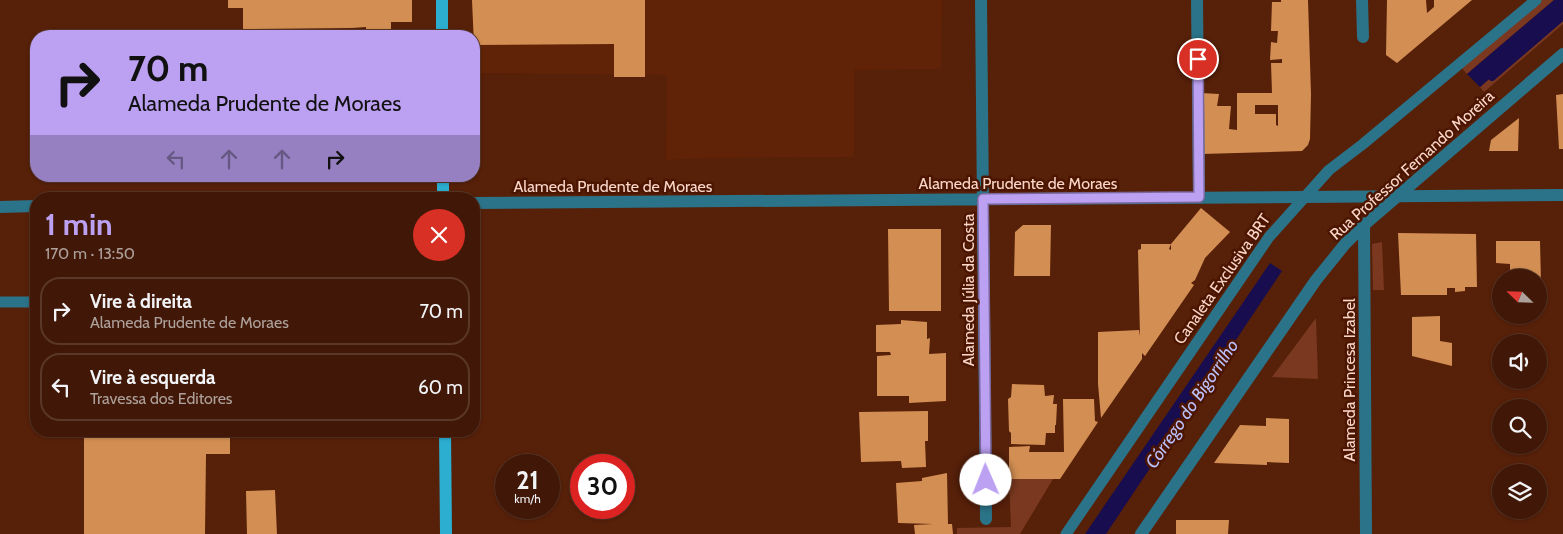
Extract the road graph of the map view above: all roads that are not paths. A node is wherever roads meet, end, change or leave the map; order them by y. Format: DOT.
graph roads {
  1 [pos="442,0"];
  2 [pos="981,0"];
  3 [pos="1197,0"];
  4 [pos="1362,0"];
  5 [pos="1536,0"];
  6 [pos="442,30"];
  7 [pos="1363,37"];
  8 [pos="1563,54"];
  9 [pos="1563,194"];
  10 [pos="1397,196"];
  11 [pos="1199,197"];
  12 [pos="1304,197"];
  13 [pos="983,199"];
  14 [pos="480,203"];
  15 [pos="30,206"];
  16 [pos="0,207"];
  17 [pos="1364,225"];
  18 [pos="0,302"];
  19 [pos="30,302"];
  20 [pos="445,437"];
  21 [pos="986,519"];
  22 [pos="446,534"];
  23 [pos="1066,534"];
  24 [pos="1141,534"];
  25 [pos="1366,534"];
  1 -- 6 [label="main road"];
  2 -- 13 [label="street, Alameda Júlia da Costa"];
  3 -- 11 [label="street"];
  4 -- 7 [label="street"];
  5 -- 12 [label="lane, Canaleta Exclusiva BRT"];
  8 -- 10 [label="street, Rua Professor Fernando Moreira"];
  9 -- 10 [label="street, Alameda Prudente de Moraes"];
  10 -- 12 [label="street, Alameda Prudente de Moraes"];
  10 -- 17 [label="street, Rua Professor Fernando Moreira"];
  11 -- 12 [label="street, Alameda Prudente de Moraes"];
  11 -- 13 [label="street, Alameda Prudente de Moraes"];
  12 -- 23 [label="lane, Canaleta Exclusiva BRT"];
  13 -- 14 [label="street, Alameda Prudente de Moraes"];
  13 -- 21 [label="street, Alameda Júlia da Costa"];
  15 -- 16 [label="street"];
  17 -- 24 [label="street, Rua Professor Fernando Moreira"];
  17 -- 25 [label="street, Alameda Princesa Izabel"];
  18 -- 19 [label="lane"];
  20 -- 22 [label="main road"];
}
